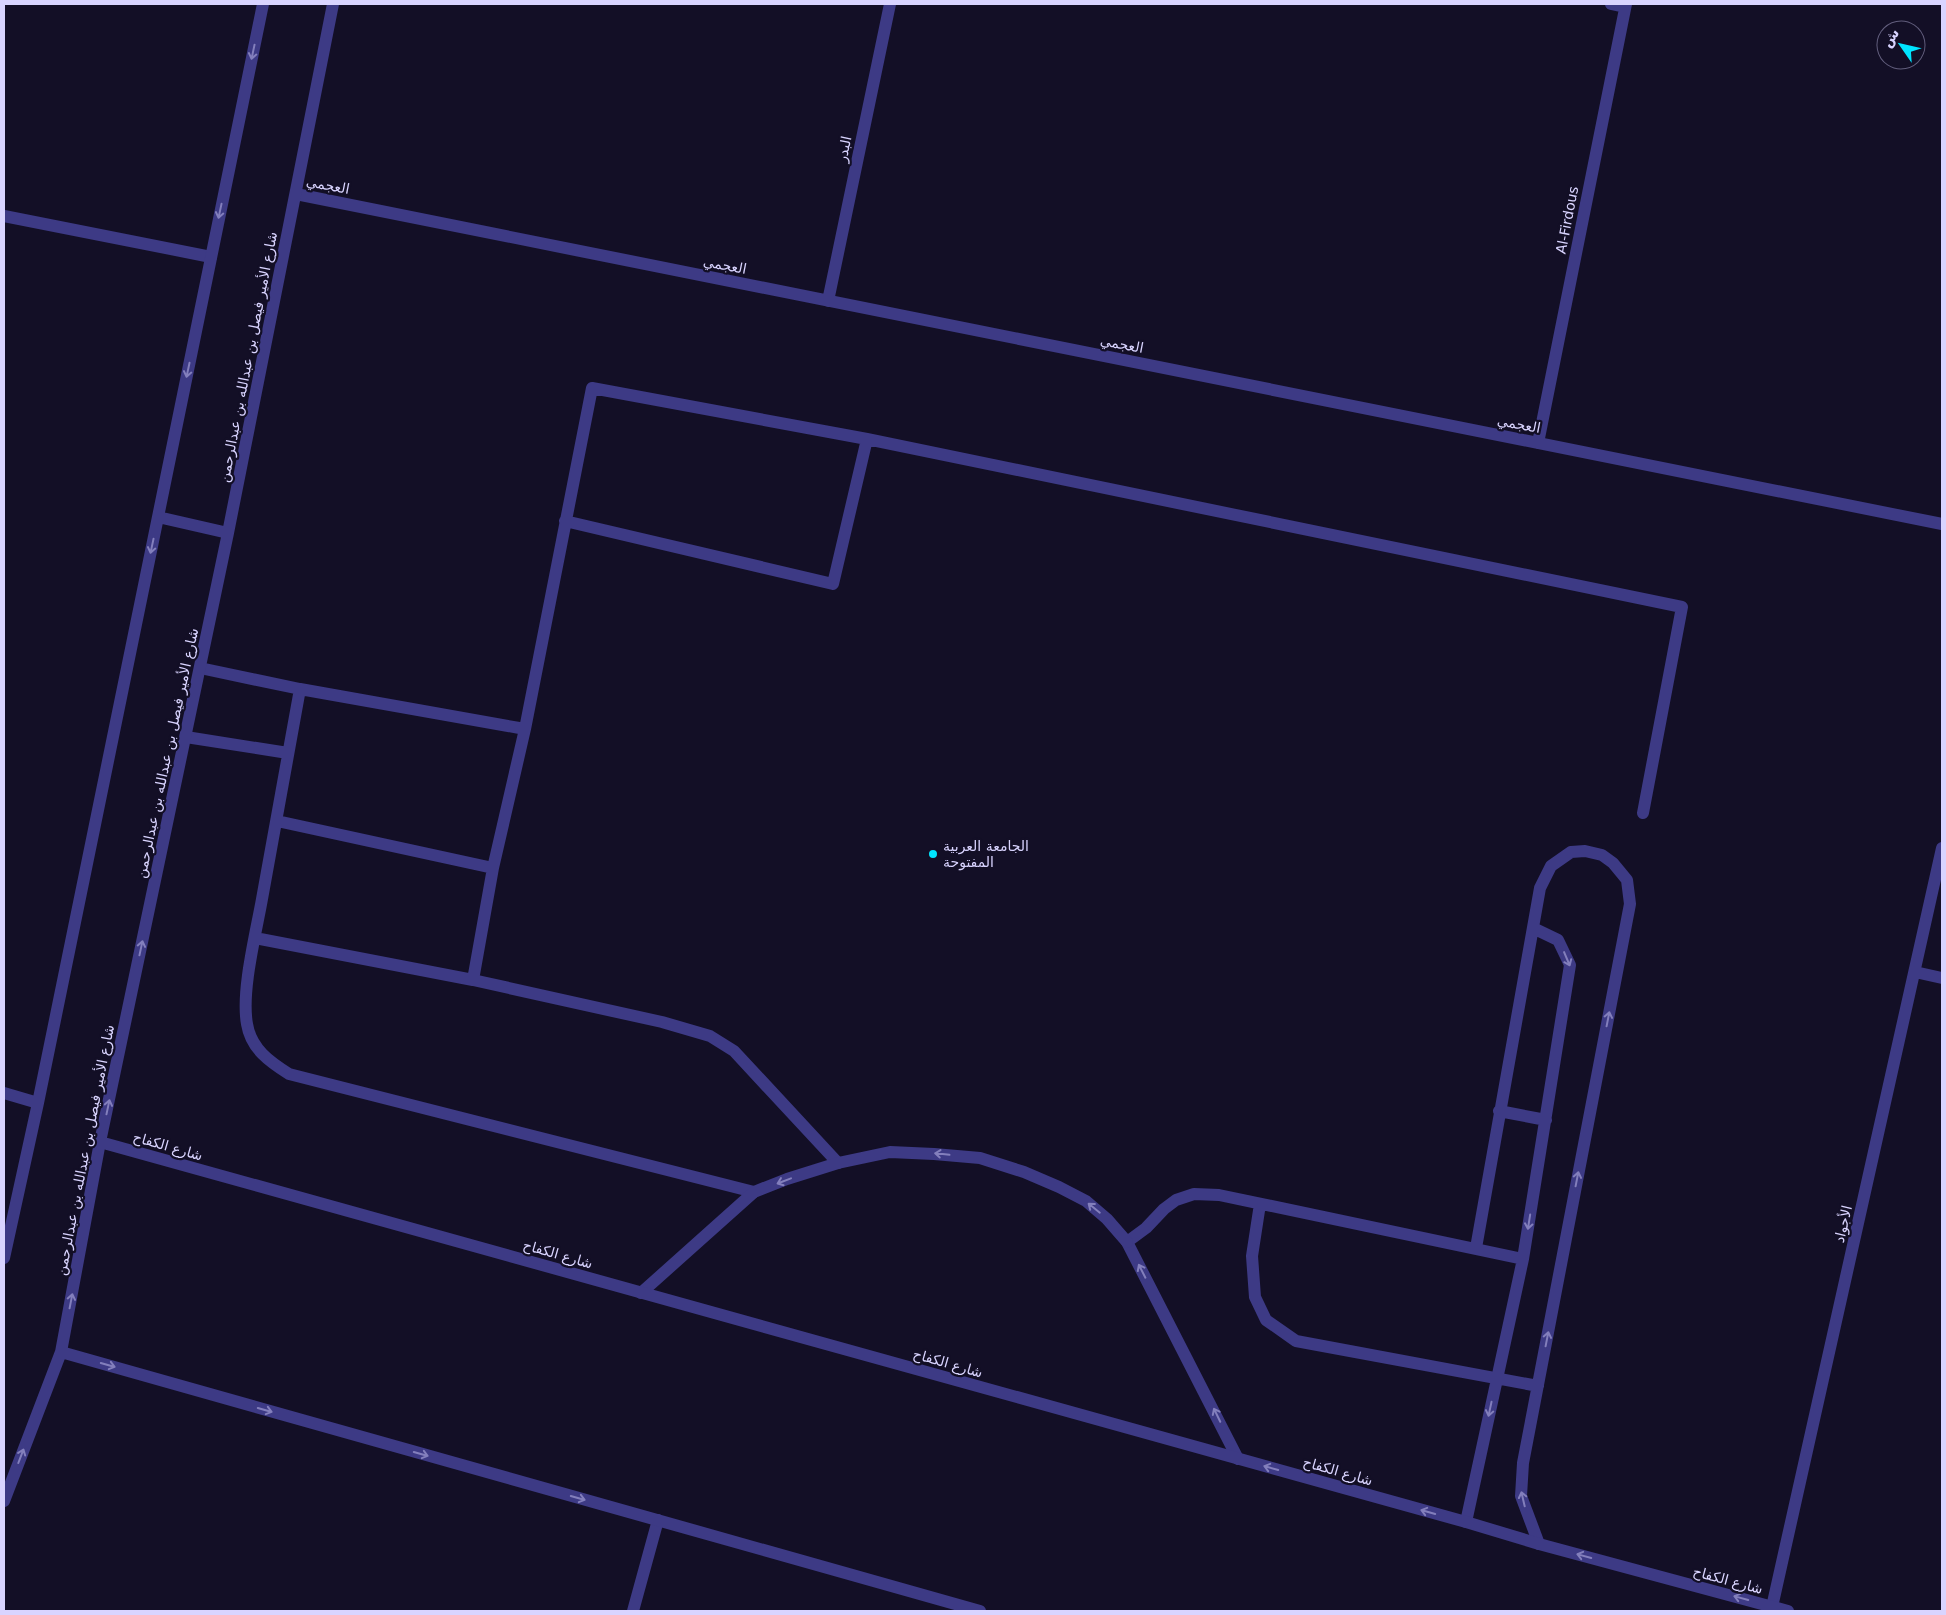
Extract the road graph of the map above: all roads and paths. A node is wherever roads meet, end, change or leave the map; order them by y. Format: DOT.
graph roads {
  1 [pos="263,4"];
  2 [pos="333,4"];
  3 [pos="890,4"];
  4 [pos="1611,4"];
  5 [pos="1626,5"];
  6 [pos="296,194"];
  7 [pos="4,216"];
  8 [pos="211,257"];
  9 [pos="828,300"];
  10 [pos="867,440"];
  11 [pos="1538,443"];
  12 [pos="158,517"];
  13 [pos="565,521"];
  14 [pos="1942,524"];
  15 [pos="228,533"];
  16 [pos="200,668"];
  17 [pos="300,689"];
  18 [pos="525,729"];
  19 [pos="186,736"];
  20 [pos="288,753"];
  21 [pos="1643,813"];
  22 [pos="276,821"];
  23 [pos="1942,848"];
  24 [pos="493,868"];
  25 [pos="1533,928"];
  26 [pos="255,938"];
  27 [pos="1915,972"];
  28 [pos="1942,978"];
  29 [pos="473,980"];
  30 [pos="4,1093"];
  31 [pos="38,1103"];
  32 [pos="1499,1111"];
  33 [pos="1546,1120"];
  34 [pos="100,1142"];
  35 [pos="838,1163"];
  36 [pos="754,1192"];
  37 [pos="1260,1204"];
  38 [pos="1127,1242"];
  39 [pos="1476,1248"];
  40 [pos="4,1258"];
  41 [pos="1523,1259"];
  42 [pos="641,1293"];
  43 [pos="62,1352"];
  44 [pos="1497,1378"];
  45 [pos="1538,1386"];
  46 [pos="1238,1459"];
  47 [pos="4,1501"];
  48 [pos="658,1520"];
  49 [pos="1466,1522"];
  50 [pos="1539,1544"];
  51 [pos="1772,1607"];
  52 [pos="633,1611"];
  53 [pos="980,1611"];
  54 [pos="1788,1611"];
  1 -- 8 [label="street, one-way"];
  2 -- 6 [label="street, شارع الأمير فيصل بن عبدالله بن عبدالرحمن"];
  3 -- 9 [label="street, البدر"];
  4 -- 5 [label="street"];
  5 -- 11 [label="street, Al-Firdous"];
  6 -- 9 [label="street, العجمي"];
  6 -- 15 [label="street, شارع الأمير فيصل بن عبدالله بن عبدالرحمن"];
  7 -- 8 [label="street"];
  8 -- 12 [label="street, one-way"];
  9 -- 11 [label="street, العجمي"];
  10 -- 13 [label="street"];
  10 -- 13 [label="street"];
  10 -- 21 [label="street"];
  11 -- 14 [label="street, العجمي"];
  12 -- 15 [label="street"];
  12 -- 31 [label="street, one-way"];
  13 -- 18 [label="street"];
  15 -- 16 [label="street, شارع الأمير فيصل بن عبدالله بن عبدالرحمن"];
  16 -- 17 [label="street"];
  16 -- 19 [label="street, شارع الأمير فيصل بن عبدالله بن عبدالرحمن"];
  17 -- 18 [label="street"];
  17 -- 20 [label="street"];
  18 -- 24 [label="street"];
  19 -- 20 [label="street"];
  34 -- 19 [label="street, شارع الأمير فيصل بن عبدالله بن عبدالرحمن, one-way"];
  20 -- 22 [label="street"];
  22 -- 24 [label="street"];
  22 -- 26 [label="street"];
  23 -- 27 [label="street, الأجواد"];
  24 -- 29 [label="street"];
  25 -- 32 [label="street"];
  25 -- 33 [label="street, one-way"];
  45 -- 25 [label="street, one-way"];
  26 -- 29 [label="street"];
  26 -- 36 [label="street"];
  27 -- 28 [label="street"];
  27 -- 51 [label="street, الأجواد"];
  29 -- 35 [label="street"];
  30 -- 31 [label="street"];
  31 -- 40 [label="street"];
  32 -- 33 [label="street"];
  32 -- 39 [label="street"];
  33 -- 41 [label="street, one-way"];
  34 -- 42 [label="street, شارع الكفاح"];
  43 -- 34 [label="street, شارع الأمير فيصل بن عبدالله بن عبدالرحمن, one-way"];
  35 -- 36 [label="street, one-way"];
  38 -- 35 [label="street, one-way"];
  36 -- 42 [label="street"];
  37 -- 38 [label="street"];
  37 -- 39 [label="street"];
  37 -- 44 [label="street"];
  46 -- 38 [label="street, one-way"];
  39 -- 41 [label="street"];
  41 -- 44 [label="street"];
  42 -- 46 [label="street, شارع الكفاح"];
  47 -- 43 [label="street, شارع الأمير فيصل بن عبدالله بن عبدالرحمن, one-way"];
  43 -- 48 [label="street, one-way"];
  44 -- 45 [label="street"];
  44 -- 49 [label="street, one-way"];
  50 -- 45 [label="street, one-way"];
  49 -- 46 [label="street, شارع الكفاح, one-way"];
  48 -- 52 [label="street"];
  48 -- 53 [label="street"];
  49 -- 50 [label="street, شارع الكفاح"];
  51 -- 50 [label="street, شارع الكفاح, one-way"];
  51 -- 54 [label="street, شارع الكفاح"];
}
